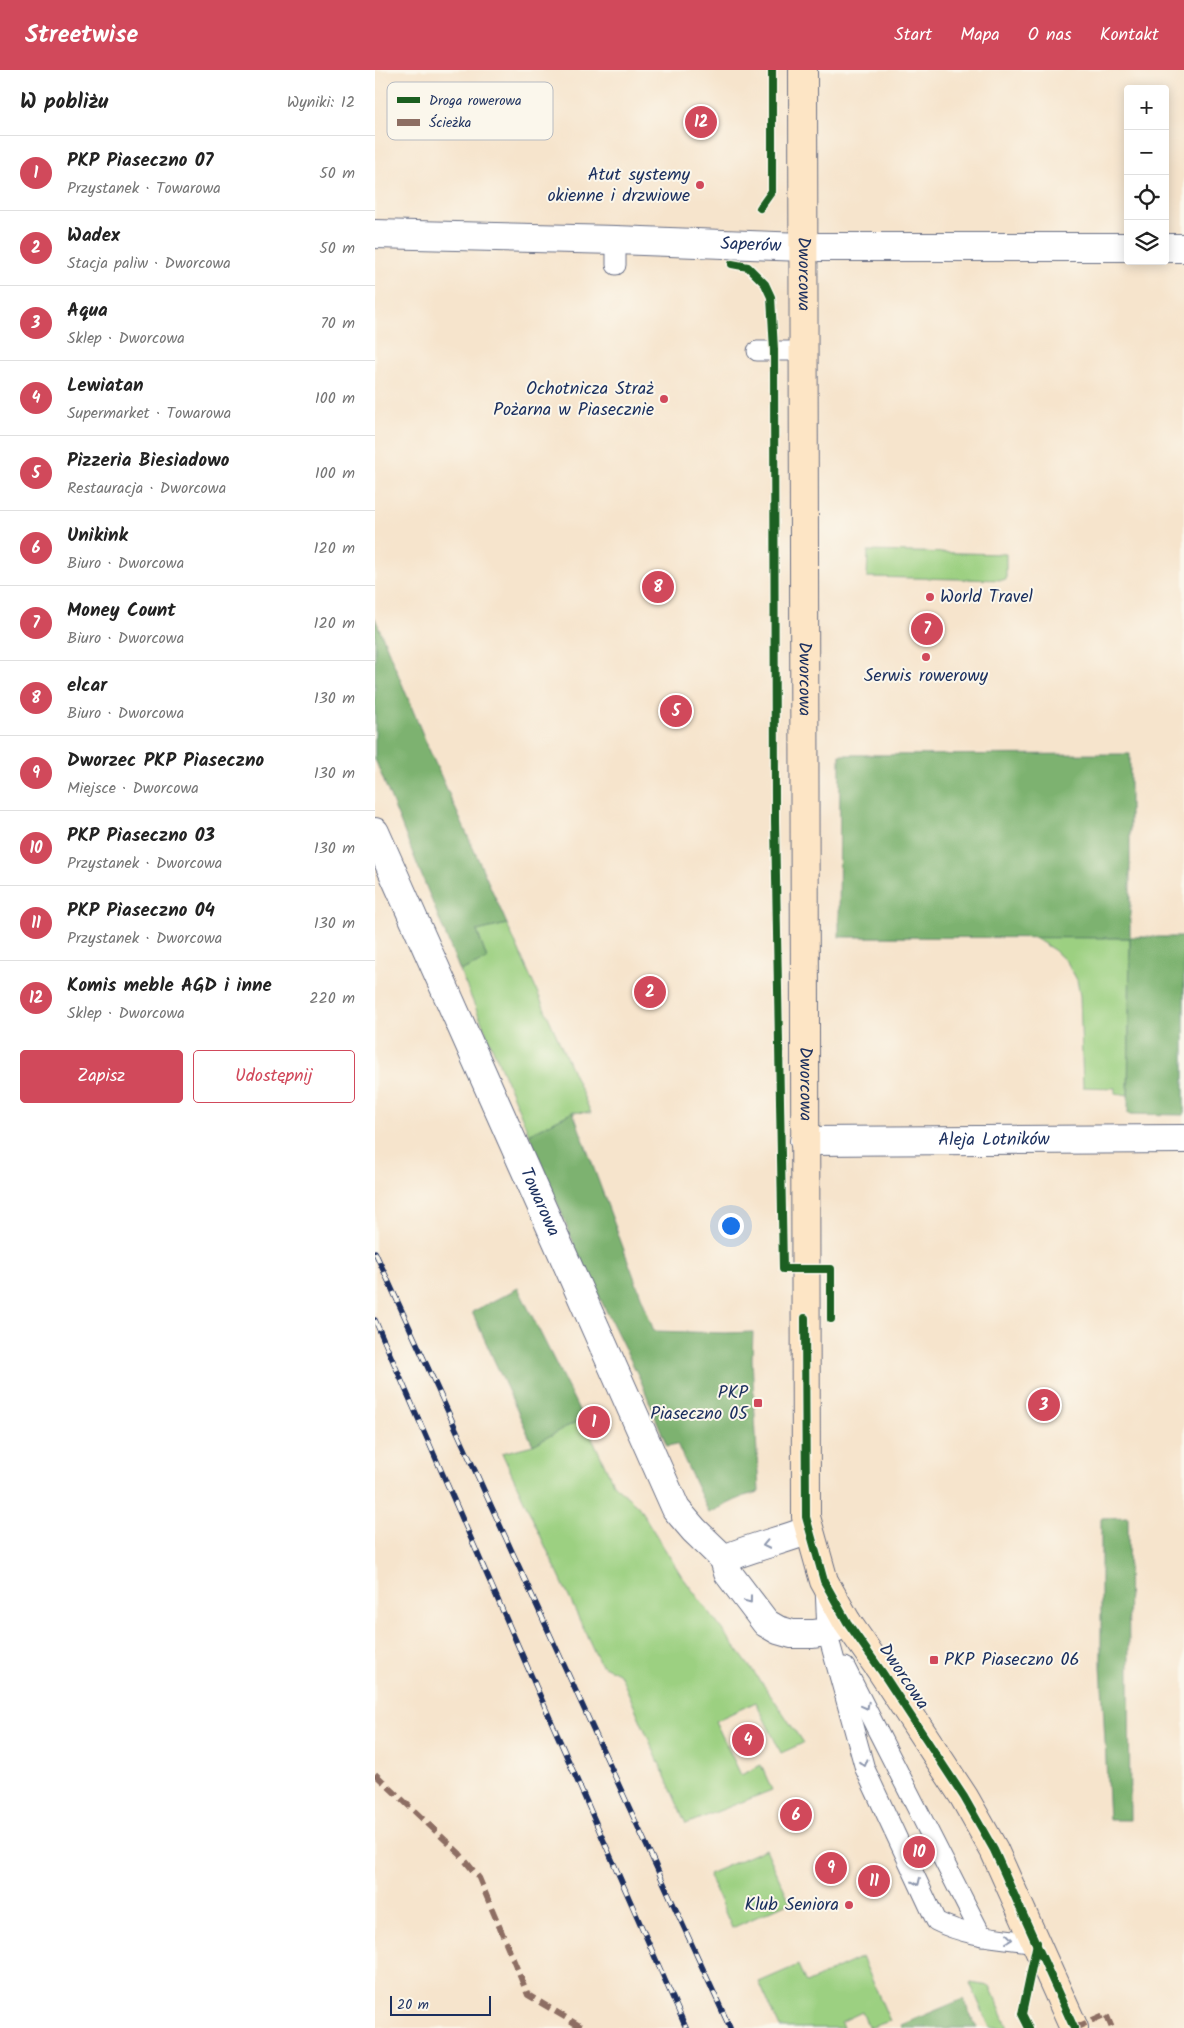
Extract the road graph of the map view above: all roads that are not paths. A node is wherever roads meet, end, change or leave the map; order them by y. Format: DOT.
graph roads {
  1 [pos="803,70"];
  2 [pos="375,234"];
  3 [pos="803,247"];
  4 [pos="1124,247"];
  5 [pos="1169,248"];
  6 [pos="1184,248"];
  7 [pos="757,351"];
  8 [pos="804,351"];
  9 [pos="375,832"];
  10 [pos="1184,1139"];
  11 [pos="804,1141"];
  12 [pos="809,1530"];
  13 [pos="724,1559"];
  14 [pos="837,1627"];
  15 [pos="981,1936"];
  16 [pos="1037,1942"];
  17 [pos="1075,2028"];
  1 -- 3 [label="street, Dworcowa"];
  2 -- 3 [label="street, Saperów"];
  3 -- 4 [label="street, Saperów"];
  3 -- 8 [label="street, Dworcowa"];
  5 -- 6 [label="street"];
  7 -- 8 [label="lane"];
  8 -- 11 [label="street, Dworcowa"];
  9 -- 13 [label="street, Towarowa"];
  10 -- 11 [label="street, Aleja Lotników"];
  11 -- 12 [label="street, Dworcowa"];
  12 -- 13 [label="street, one-way"];
  12 -- 14 [label="street, Dworcowa"];
  13 -- 14 [label="street, Towarowa, one-way"];
  14 -- 15 [label="lane, one-way"];
  14 -- 15 [label="lane, one-way"];
  14 -- 16 [label="street, Dworcowa"];
  15 -- 16 [label="lane, one-way"];
  16 -- 17 [label="street, Dworcowa"];
}
